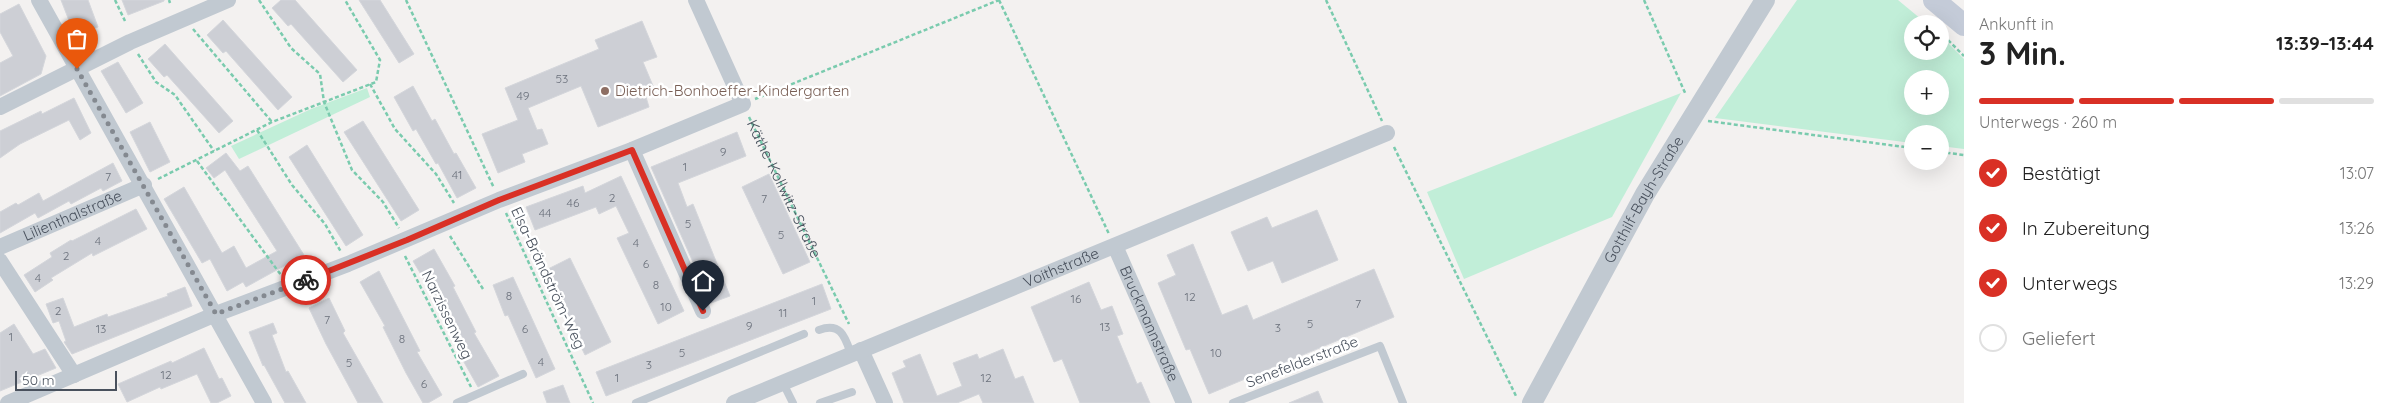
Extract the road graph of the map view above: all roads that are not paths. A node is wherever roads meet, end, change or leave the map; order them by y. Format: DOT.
graph roads {
  1 [pos="39,0"];
  2 [pos="228,0"];
  3 [pos="696,0"];
  4 [pos="1765,0"];
  5 [pos="1934,0"];
  6 [pos="1964,25"];
  7 [pos="77,69"];
  8 [pos="0,107"];
  9 [pos="1387,133"];
  10 [pos="632,150"];
  11 [pos="144,185"];
  12 [pos="1115,246"];
  13 [pos="0,247"];
  14 [pos="0,261"];
  15 [pos="703,311"];
  16 [pos="216,314"];
  17 [pos="819,330"];
  18 [pos="804,334"];
  19 [pos="856,352"];
  20 [pos="523,374"];
  21 [pos="74,375"];
  22 [pos="783,382"];
  23 [pos="852,392"];
  24 [pos="8,403"];
  25 [pos="264,403"];
  26 [pos="457,403"];
  27 [pos="636,403"];
  28 [pos="734,403"];
  29 [pos="793,403"];
  30 [pos="820,403"];
  31 [pos="885,403"];
  32 [pos="1184,403"];
  33 [pos="1233,403"];
  34 [pos="1403,403"];
  35 [pos="1532,403"];
  1 -- 7 [label="street"];
  2 -- 7 [label="street"];
  3 -- 10 [label="street, Käthe-Kollwitz-Straße"];
  4 -- 35 [label="street, Gotthilf-Bayh-Straße"];
  5 -- 6 [label="main road"];
  7 -- 8 [label="street"];
  7 -- 11 [label="street"];
  9 -- 12 [label="street, Voithstraße"];
  10 -- 15 [label="street"];
  10 -- 16 [label="street"];
  11 -- 13 [label="street, Lilienthalstraße"];
  11 -- 16 [label="street"];
  12 -- 19 [label="street, Voithstraße"];
  12 -- 32 [label="street, Bruckmannstraße"];
  14 -- 21 [label="street"];
  16 -- 21 [label="street"];
  16 -- 25 [label="street"];
  17 -- 19 [label="lane"];
  18 -- 27 [label="lane"];
  19 -- 22 [label="street, Voithstraße"];
  19 -- 31 [label="street"];
  20 -- 26 [label="lane"];
  21 -- 24 [label="street"];
  22 -- 28 [label="street, Voithstraße"];
  22 -- 29 [label="lane"];
  23 -- 30 [label="lane"];
  33 -- 34 [label="lane, Senefelderstraße"];
}
